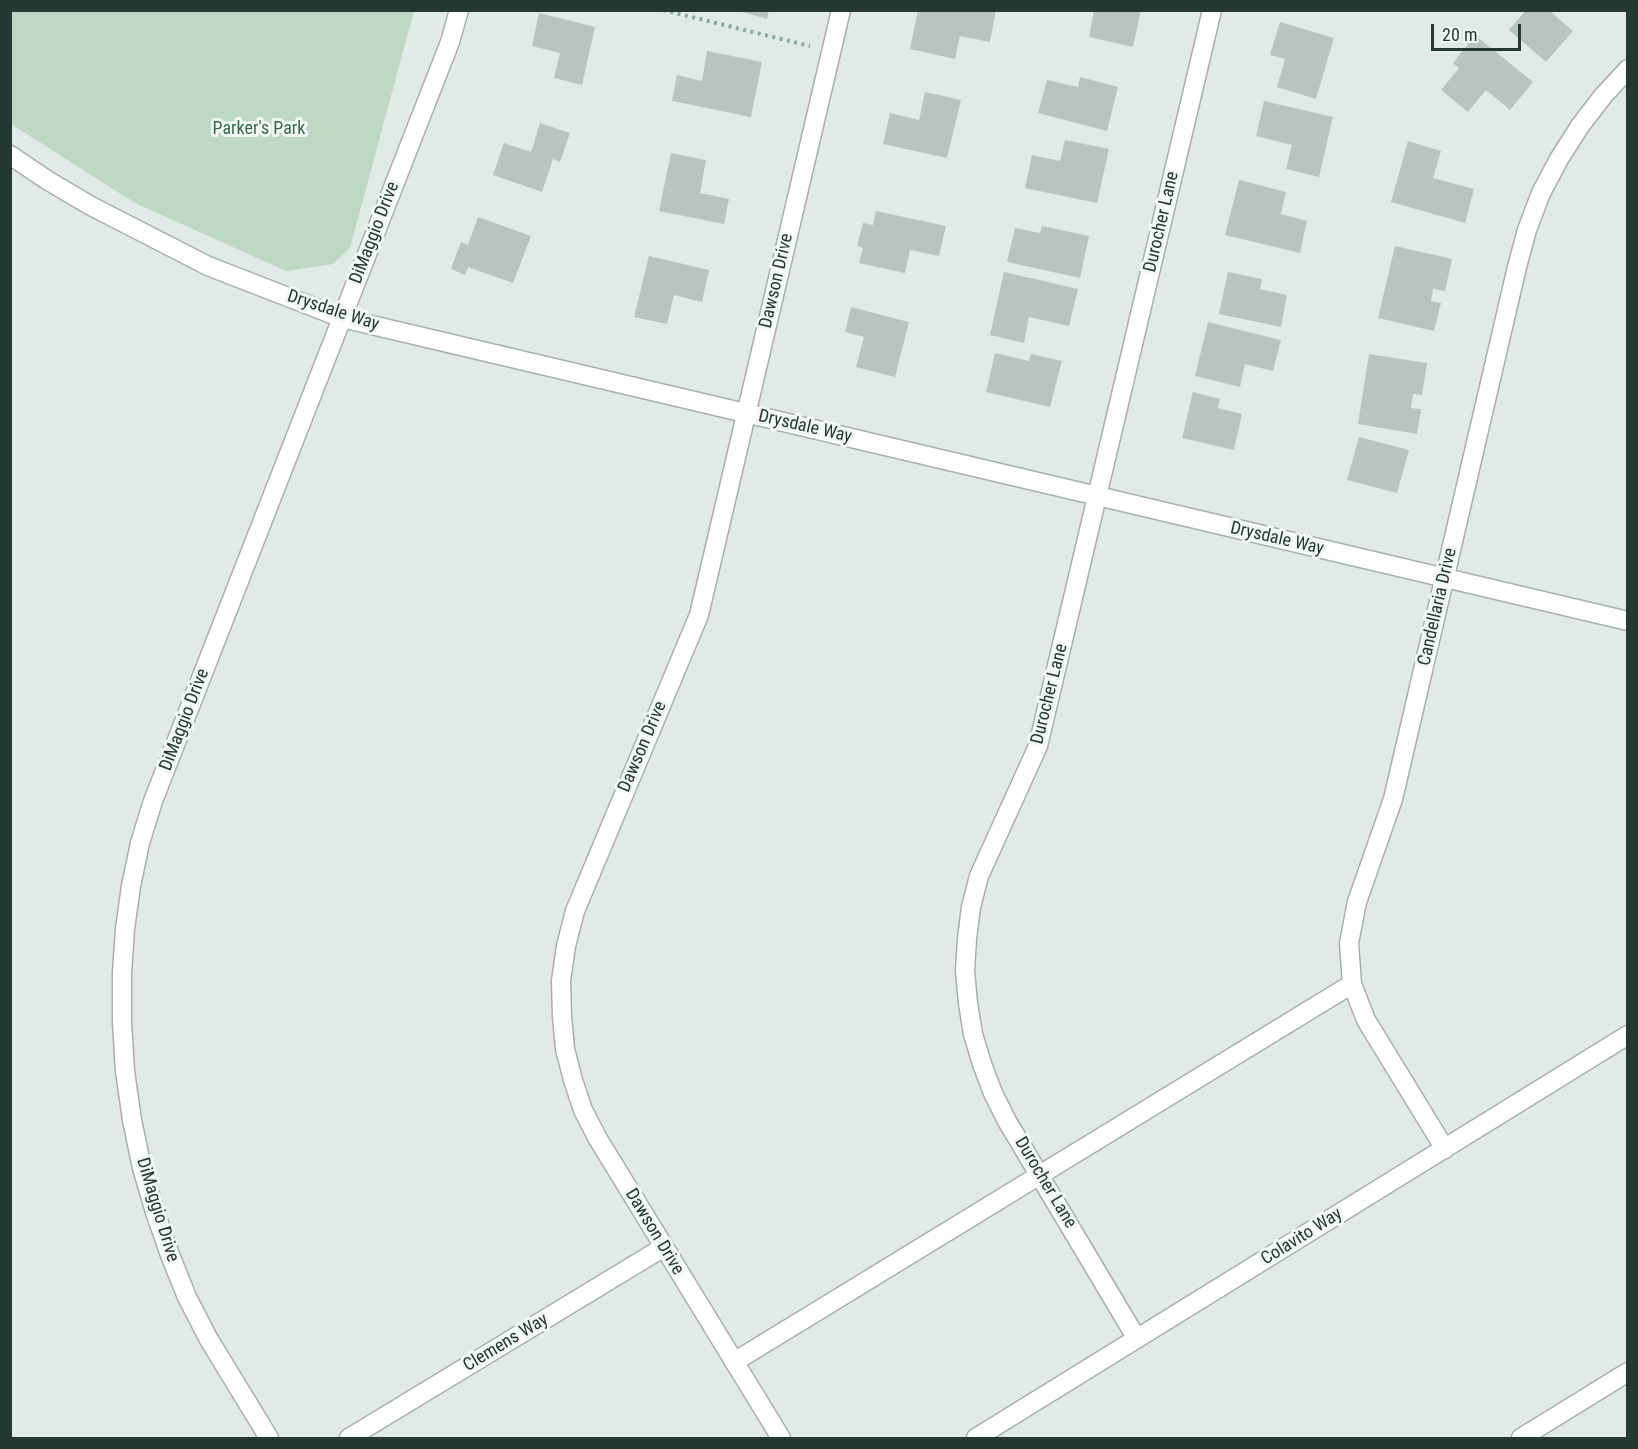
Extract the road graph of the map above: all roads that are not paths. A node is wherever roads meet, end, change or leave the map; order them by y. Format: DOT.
graph roads {
  1 [pos="459,10"];
  2 [pos="841,10"];
  3 [pos="1212,10"];
  4 [pos="1628,69"];
  5 [pos="10,155"];
  6 [pos="342,318"];
  7 [pos="746,413"];
  8 [pos="1097,496"];
  9 [pos="1444,579"];
  10 [pos="1628,621"];
  11 [pos="1352,984"];
  12 [pos="1628,1035"];
  13 [pos="1445,1149"];
  14 [pos="1040,1175"];
  15 [pos="664,1247"];
  16 [pos="1137,1339"];
  17 [pos="734,1362"];
  18 [pos="1628,1372"];
  19 [pos="269,1438"];
  20 [pos="349,1438"];
  21 [pos="781,1438"];
  22 [pos="976,1438"];
  23 [pos="1521,1438"];
  1 -- 6 [label="street, DiMaggio Drive"];
  2 -- 7 [label="street, Dawson Drive"];
  3 -- 8 [label="street, Durocher Lane"];
  4 -- 9 [label="street, Candellaria Drive"];
  5 -- 6 [label="street, Drysdale Way"];
  6 -- 7 [label="street, Drysdale Way"];
  6 -- 19 [label="street, DiMaggio Drive"];
  7 -- 8 [label="street, Drysdale Way"];
  7 -- 15 [label="street, Dawson Drive"];
  8 -- 9 [label="street, Drysdale Way"];
  8 -- 14 [label="street, Durocher Lane"];
  9 -- 10 [label="street, Drysdale Way"];
  9 -- 11 [label="street, Candellaria Drive"];
  11 -- 13 [label="street, Candellaria Drive"];
  11 -- 14 [label="street"];
  12 -- 13 [label="street, Colavito Way"];
  13 -- 16 [label="street, Colavito Way"];
  14 -- 16 [label="street, Durocher Lane"];
  14 -- 17 [label="street"];
  15 -- 17 [label="street, Dawson Drive"];
  15 -- 20 [label="street, Clemens Way"];
  16 -- 22 [label="street, Colavito Way"];
  17 -- 21 [label="street, Dawson Drive"];
  18 -- 23 [label="street"];
}
